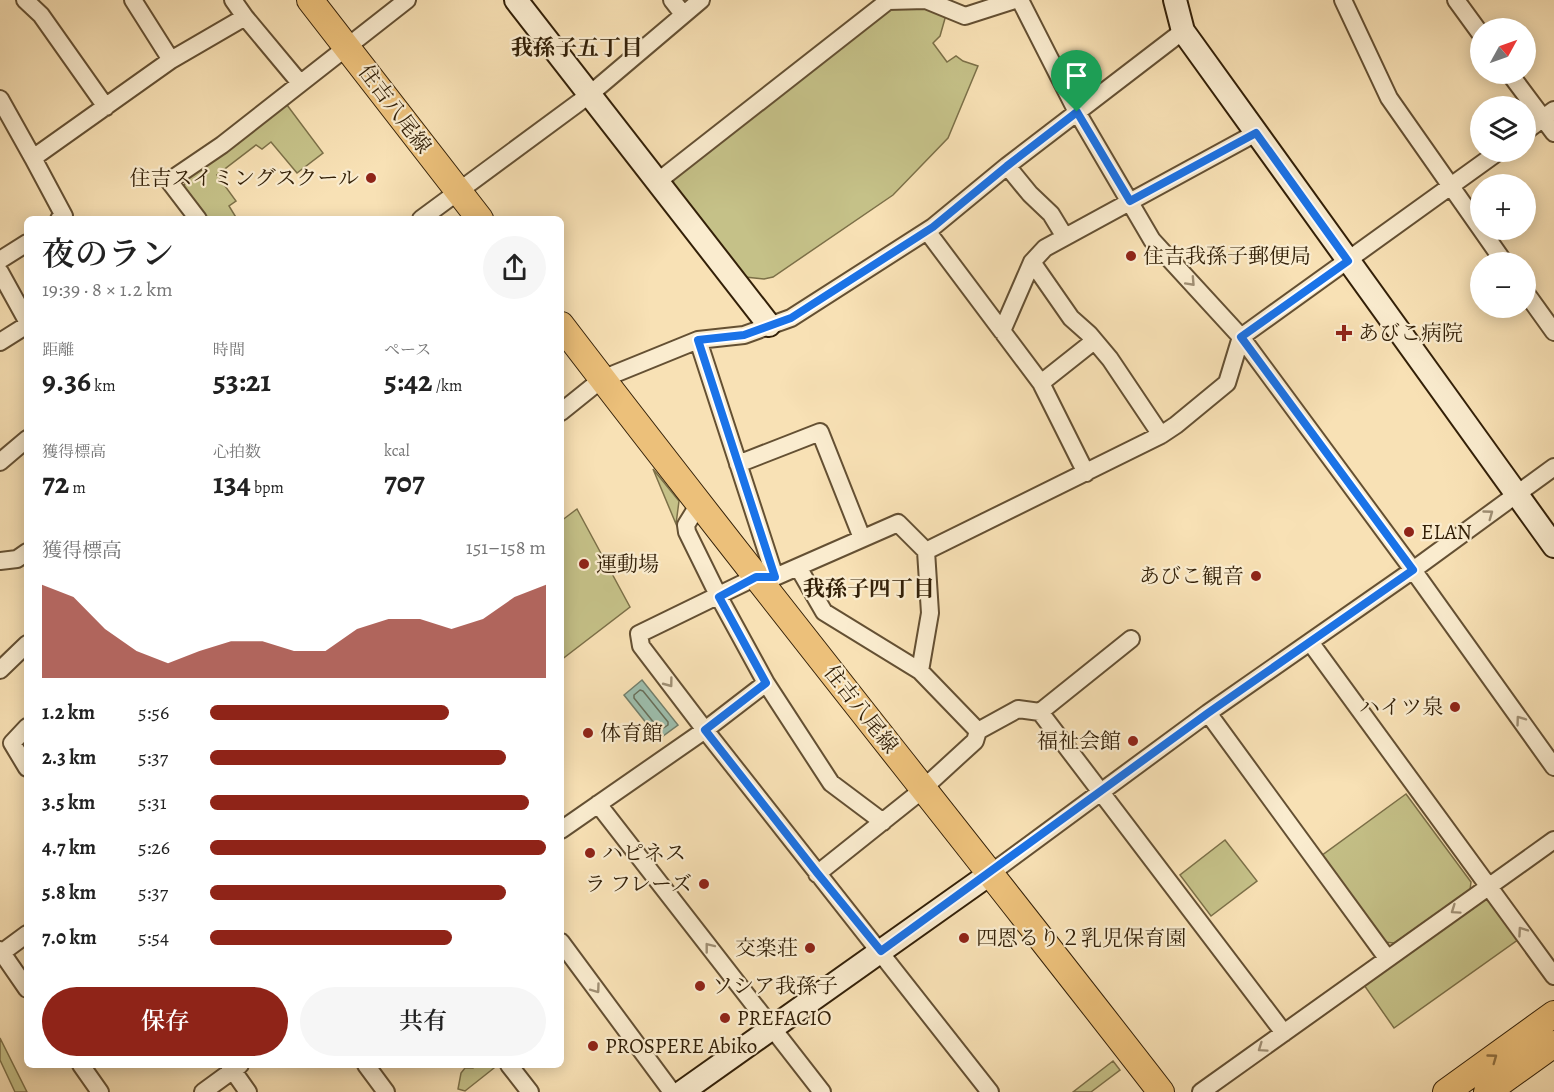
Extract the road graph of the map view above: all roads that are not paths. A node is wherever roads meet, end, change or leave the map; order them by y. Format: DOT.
graph roads {
  1 [pos="25,0"];
  2 [pos="133,0"];
  3 [pos="233,0"];
  4 [pos="310,0"];
  5 [pos="516,0"];
  6 [pos="672,0"];
  7 [pos="701,0"];
  8 [pos="888,0"];
  9 [pos="1015,0"];
  10 [pos="1020,0"];
  11 [pos="1175,0"];
  12 [pos="1343,0"];
  13 [pos="1456,0"];
  14 [pos="405,1"];
  15 [pos="683,14"];
  16 [pos="244,17"];
  17 [pos="1470,19"];
  18 [pos="1183,31"];
  19 [pos="348,48"];
  20 [pos="171,60"];
  21 [pos="300,83"];
  22 [pos="1520,84"];
  23 [pos="589,95"];
  24 [pos="0,99"];
  25 [pos="106,106"];
  26 [pos="1077,112"];
  27 [pos="1549,114"];
  28 [pos="1536,124"];
  29 [pos="1256,133"];
  30 [pos="1554,133"];
  31 [pos="33,159"];
  32 [pos="1484,162"];
  33 [pos="1007,166"];
  34 [pos="657,182"];
  35 [pos="1449,187"];
  36 [pos="458,190"];
  37 [pos="1130,201"];
  38 [pos="64,216"];
  39 [pos="196,216"];
  40 [pos="425,216"];
  41 [pos="478,216"];
  42 [pos="927,231"];
  43 [pos="1065,237"];
  44 [pos="24,245"];
  45 [pos="1497,252"];
  46 [pos="0,261"];
  47 [pos="1348,261"];
  48 [pos="1032,262"];
  49 [pos="0,272"];
  50 [pos="1536,306"];
  51 [pos="24,317"];
  52 [pos="24,325"];
  53 [pos="769,325"];
  54 [pos="564,329"];
  55 [pos="1002,331"];
  56 [pos="1554,332"];
  57 [pos="1241,337"];
  58 [pos="698,340"];
  59 [pos="1094,341"];
  60 [pos="0,342"];
  61 [pos="603,379"];
  62 [pos="1041,383"];
  63 [pos="564,410"];
  64 [pos="1161,435"];
  65 [pos="24,442"];
  66 [pos="0,462"];
  67 [pos="738,464"];
  68 [pos="1554,467"];
  69 [pos="1086,473"];
  70 [pos="1516,494"];
  71 [pos="699,504"];
  72 [pos="862,538"];
  73 [pos="1554,546"];
  74 [pos="926,551"];
  75 [pos="24,554"];
  76 [pos="0,561"];
  77 [pos="798,567"];
  78 [pos="1413,570"];
  79 [pos="766,577"];
  80 [pos="719,597"];
  81 [pos="1131,639"];
  82 [pos="1310,642"];
  83 [pos="24,647"];
  84 [pos="0,670"];
  85 [pos="920,671"];
  86 [pos="766,683"];
  87 [pos="1040,711"];
  88 [pos="1208,713"];
  89 [pos="24,730"];
  90 [pos="705,730"];
  91 [pos="978,731"];
  92 [pos="13,743"];
  93 [pos="24,763"];
  94 [pos="1554,767"];
  95 [pos="923,788"];
  96 [pos="1100,793"];
  97 [pos="597,804"];
  98 [pos="883,822"];
  99 [pos="564,828"];
  100 [pos="1554,840"];
  101 [pos="991,873"];
  102 [pos="818,874"];
  103 [pos="1490,886"];
  104 [pos="24,936"];
  105 [pos="564,946"];
  106 [pos="881,951"];
  107 [pos="1,953"];
  108 [pos="1387,958"];
  109 [pos="1554,976"];
  110 [pos="24,985"];
  111 [pos="1554,1014"];
  112 [pos="773,1029"];
  113 [pos="1284,1033"];
  114 [pos="1554,1044"];
  115 [pos="83,1068"];
  116 [pos="233,1068"];
  117 [pos="235,1068"];
  118 [pos="368,1068"];
  119 [pos="511,1068"];
  120 [pos="100,1092"];
  121 [pos="203,1092"];
  122 [pos="249,1092"];
  123 [pos="386,1092"];
  124 [pos="530,1092"];
  125 [pos="672,1092"];
  126 [pos="682,1092"];
  127 [pos="822,1092"];
  128 [pos="990,1092"];
  129 [pos="1161,1092"];
  130 [pos="1201,1092"];
  131 [pos="1446,1092"];
  132 [pos="1487,1092"];
  1 -- 25 [label="street"];
  2 -- 20 [label="street"];
  3 -- 16 [label="street"];
  4 -- 19 [label="main road, 住吉八尾線"];
  5 -- 23 [label="street"];
  6 -- 15 [label="street"];
  7 -- 15 [label="street"];
  8 -- 9 [label="street"];
  8 -- 34 [label="street"];
  10 -- 26 [label="street"];
  11 -- 18 [label="street"];
  12 -- 35 [label="street"];
  13 -- 17 [label="street"];
  14 -- 19 [label="street"];
  15 -- 23 [label="street"];
  16 -- 20 [label="street"];
  16 -- 21 [label="street"];
  18 -- 26 [label="street"];
  18 -- 29 [label="street"];
  19 -- 21 [label="street"];
  19 -- 36 [label="main road, 住吉八尾線"];
  20 -- 25 [label="street"];
  21 -- 39 [label="street"];
  22 -- 27 [label="street"];
  23 -- 34 [label="street"];
  23 -- 36 [label="street"];
  24 -- 31 [label="street"];
  25 -- 31 [label="street"];
  26 -- 33 [label="street"];
  26 -- 37 [label="street"];
  27 -- 28 [label="street"];
  27 -- 30 [label="street"];
  29 -- 37 [label="street"];
  29 -- 47 [label="street"];
  31 -- 38 [label="street"];
  32 -- 35 [label="street"];
  33 -- 42 [label="street"];
  33 -- 43 [label="street"];
  34 -- 53 [label="street"];
  35 -- 45 [label="street"];
  35 -- 47 [label="street"];
  36 -- 40 [label="street"];
  36 -- 41 [label="main road, 住吉八尾線"];
  37 -- 43 [label="street"];
  37 -- 57 [label="street, one-way"];
  42 -- 53 [label="street"];
  42 -- 55 [label="street"];
  43 -- 48 [label="street"];
  44 -- 46 [label="street"];
  47 -- 57 [label="street"];
  47 -- 70 [label="street"];
  48 -- 55 [label="street"];
  48 -- 59 [label="street"];
  49 -- 51 [label="street"];
  50 -- 56 [label="street"];
  52 -- 60 [label="street"];
  53 -- 58 [label="street"];
  54 -- 61 [label="main road, 住吉八尾線"];
  55 -- 62 [label="street"];
  57 -- 64 [label="street"];
  57 -- 78 [label="street"];
  58 -- 61 [label="street"];
  58 -- 67 [label="street"];
  59 -- 62 [label="street"];
  59 -- 64 [label="street"];
  61 -- 63 [label="street"];
  61 -- 71 [label="main road, 住吉八尾線"];
  62 -- 69 [label="street"];
  64 -- 69 [label="street"];
  65 -- 66 [label="street"];
  67 -- 72 [label="street"];
  67 -- 79 [label="street"];
  68 -- 70 [label="street"];
  69 -- 74 [label="street"];
  70 -- 73 [label="street"];
  78 -- 70 [label="street, one-way"];
  71 -- 79 [label="main road, 住吉八尾線"];
  71 -- 80 [label="street"];
  72 -- 74 [label="street"];
  72 -- 77 [label="street"];
  74 -- 85 [label="street"];
  75 -- 76 [label="street"];
  77 -- 79 [label="street"];
  77 -- 85 [label="street"];
  78 -- 82 [label="street"];
  94 -- 78 [label="street, one-way"];
  79 -- 80 [label="street"];
  79 -- 95 [label="main road, 住吉八尾線"];
  80 -- 86 [label="street"];
  80 -- 90 [label="street, one-way"];
  81 -- 87 [label="street"];
  82 -- 88 [label="street"];
  82 -- 103 [label="street"];
  83 -- 84 [label="street"];
  85 -- 91 [label="street"];
  86 -- 90 [label="street"];
  86 -- 98 [label="street"];
  87 -- 91 [label="street"];
  87 -- 96 [label="street"];
  88 -- 96 [label="street"];
  88 -- 108 [label="street"];
  89 -- 92 [label="street"];
  90 -- 97 [label="street"];
  90 -- 102 [label="street"];
  91 -- 95 [label="street"];
  92 -- 93 [label="street"];
  95 -- 98 [label="street"];
  95 -- 101 [label="main road, 住吉八尾線"];
  96 -- 101 [label="street"];
  96 -- 113 [label="street"];
  97 -- 99 [label="street"];
  112 -- 97 [label="street, one-way"];
  98 -- 102 [label="street"];
  100 -- 103 [label="street"];
  101 -- 106 [label="street"];
  101 -- 129 [label="main road, 住吉八尾線"];
  102 -- 106 [label="street"];
  103 -- 108 [label="street, one-way"];
  109 -- 103 [label="street, one-way"];
  104 -- 107 [label="street"];
  105 -- 125 [label="street, one-way"];
  106 -- 112 [label="street"];
  106 -- 128 [label="street"];
  107 -- 110 [label="street"];
  108 -- 113 [label="street"];
  131 -- 111 [label="main road, one-way"];
  112 -- 126 [label="street"];
  112 -- 127 [label="street"];
  113 -- 130 [label="street, one-way"];
  114 -- 132 [label="main road"];
  115 -- 120 [label="street"];
  116 -- 121 [label="street"];
  117 -- 122 [label="street"];
  118 -- 123 [label="street"];
  119 -- 124 [label="street"];
}
